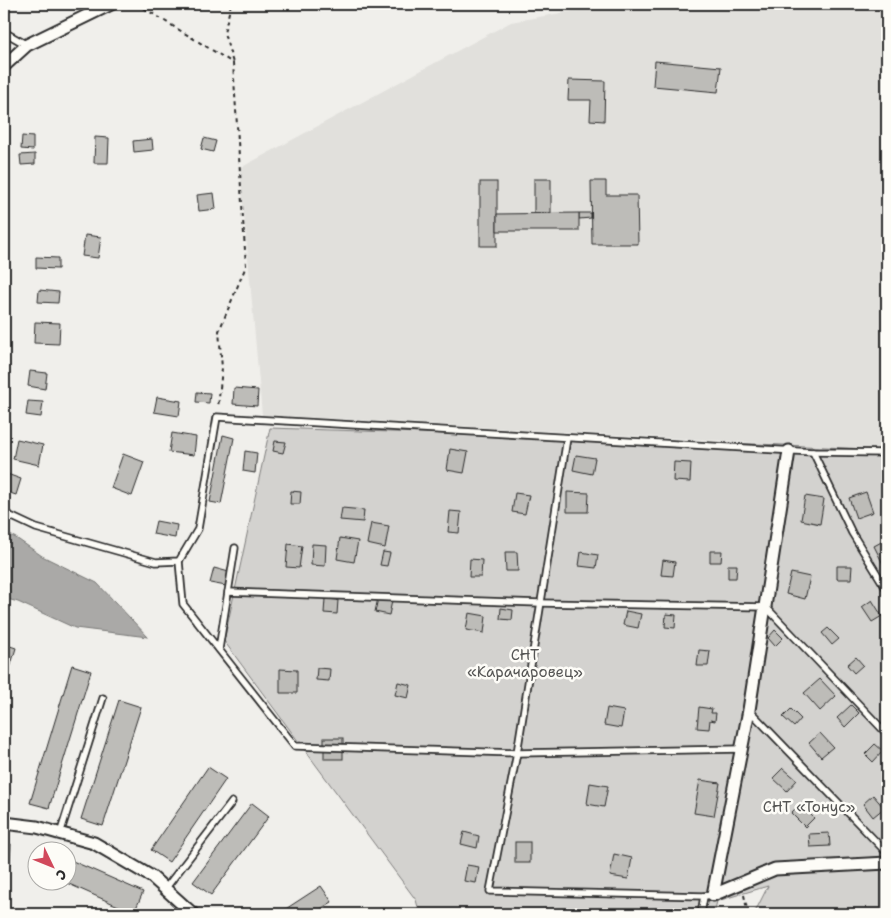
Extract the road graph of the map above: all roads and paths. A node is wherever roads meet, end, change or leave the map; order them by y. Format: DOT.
graph roads {
  1 [pos="111,4"];
  2 [pos="137,4"];
  3 [pos="231,4"];
  4 [pos="4,32"];
  5 [pos="27,45"];
  6 [pos="233,63"];
  7 [pos="4,66"];
  8 [pos="216,418"];
  9 [pos="567,438"];
  10 [pos="789,451"];
  11 [pos="813,452"];
  12 [pos="887,454"];
  13 [pos="4,513"];
  14 [pos="235,548"];
  15 [pos="179,561"];
  16 [pos="887,590"];
  17 [pos="228,592"];
  18 [pos="540,603"];
  19 [pos="766,606"];
  20 [pos="219,649"];
  21 [pos="103,698"];
  22 [pos="749,710"];
  23 [pos="887,734"];
  24 [pos="741,749"];
  25 [pos="517,753"];
  26 [pos="232,802"];
  27 [pos="4,823"];
  28 [pos="60,834"];
  29 [pos="887,853"];
  30 [pos="887,864"];
  31 [pos="740,884"];
  32 [pos="165,889"];
  33 [pos="709,896"];
  34 [pos="193,914"];
  35 [pos="701,914"];
  36 [pos="748,914"];
  1 -- 5 [label="street"];
  2 -- 6 [label="path"];
  3 -- 6 [label="path"];
  4 -- 5 [label="lane"];
  5 -- 7 [label="street"];
  6 -- 8 [label="path"];
  8 -- 9 [label="lane"];
  8 -- 15 [label="lane"];
  9 -- 10 [label="lane"];
  9 -- 18 [label="lane"];
  10 -- 11 [label="lane"];
  10 -- 19 [label="street"];
  11 -- 12 [label="lane"];
  11 -- 16 [label="lane"];
  13 -- 15 [label="lane"];
  14 -- 17 [label="lane"];
  15 -- 20 [label="lane"];
  17 -- 18 [label="lane"];
  17 -- 20 [label="lane"];
  18 -- 19 [label="lane"];
  18 -- 25 [label="lane"];
  19 -- 22 [label="street"];
  19 -- 23 [label="lane"];
  20 -- 25 [label="lane"];
  21 -- 28 [label="lane"];
  22 -- 24 [label="street"];
  22 -- 29 [label="lane"];
  24 -- 25 [label="lane"];
  24 -- 33 [label="street"];
  25 -- 33 [label="lane"];
  26 -- 32 [label="lane"];
  27 -- 28 [label="street"];
  28 -- 32 [label="street"];
  30 -- 31 [label="street"];
  31 -- 33 [label="street"];
  31 -- 36 [label="path"];
  32 -- 34 [label="street"];
  33 -- 35 [label="lane"];
}
